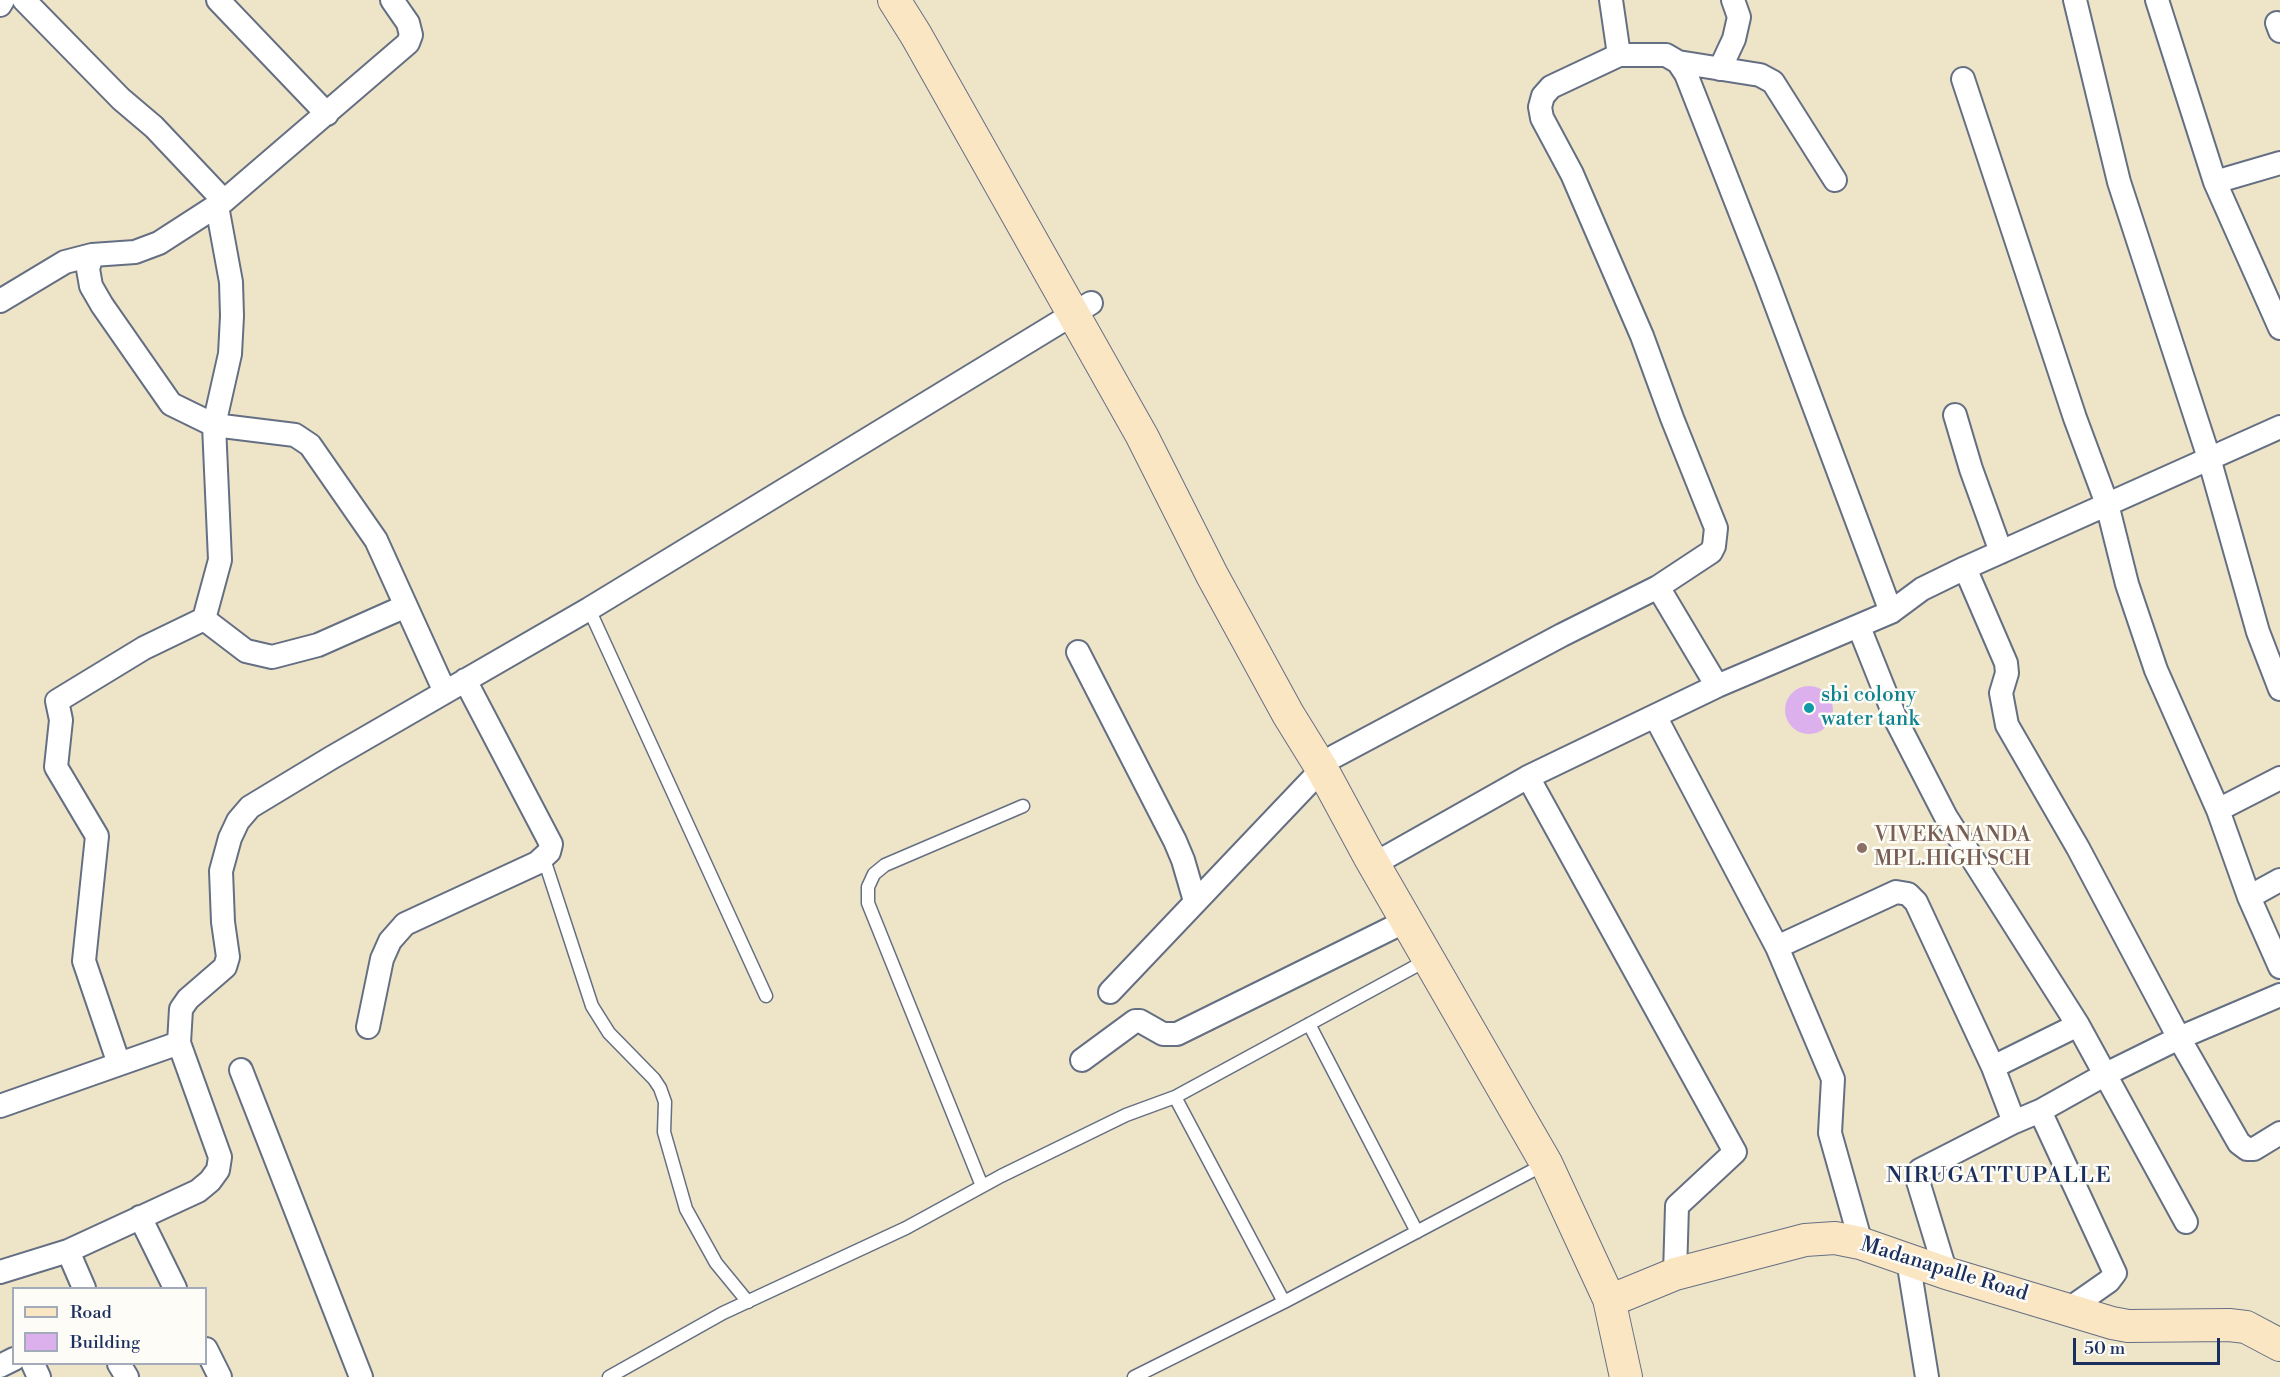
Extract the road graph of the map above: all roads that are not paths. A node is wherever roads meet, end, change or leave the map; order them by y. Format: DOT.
graph roads {
  1 [pos="3,0"];
  2 [pos="24,0"];
  3 [pos="218,0"];
  4 [pos="392,0"];
  5 [pos="894,0"];
  6 [pos="917,0"];
  7 [pos="1611,0"];
  8 [pos="1733,0"];
  9 [pos="2075,0"];
  10 [pos="2157,0"];
  11 [pos="0,4"];
  12 [pos="1619,55"];
  13 [pos="1678,62"];
  14 [pos="1720,69"];
  15 [pos="1963,79"];
  16 [pos="327,114"];
  17 [pos="2280,163"];
  18 [pos="1835,180"];
  19 [pos="2215,182"];
  20 [pos="221,203"];
  21 [pos="92,255"];
  22 [pos="0,301"];
  23 [pos="1082,308"];
  24 [pos="2280,328"];
  25 [pos="1955,415"];
  26 [pos="214,425"];
  27 [pos="2280,427"];
  28 [pos="2209,458"];
  29 [pos="2107,504"];
  30 [pos="2001,552"];
  31 [pos="1965,568"];
  32 [pos="1658,587"];
  33 [pos="406,606"];
  34 [pos="589,609"];
  35 [pos="1891,612"];
  36 [pos="204,619"];
  37 [pos="1859,627"];
  38 [pos="1078,652"];
  39 [pos="465,680"];
  40 [pos="1717,686"];
  41 [pos="2280,689"];
  42 [pos="445,692"];
  43 [pos="1655,716"];
  44 [pos="1329,762"];
  45 [pos="1528,777"];
  46 [pos="2280,778"];
  47 [pos="1023,806"];
  48 [pos="2218,810"];
  49 [pos="1383,858"];
  50 [pos="544,859"];
  51 [pos="2280,880"];
  52 [pos="2249,897"];
  53 [pos="1195,901"];
  54 [pos="1406,921"];
  55 [pos="1777,947"];
  56 [pos="1428,960"];
  57 [pos="2280,967"];
  58 [pos="1110,992"];
  59 [pos="2280,995"];
  60 [pos="766,996"];
  61 [pos="1309,1024"];
  62 [pos="2078,1025"];
  63 [pos="368,1027"];
  64 [pos="2179,1038"];
  65 [pos="179,1043"];
  66 [pos="1082,1060"];
  67 [pos="119,1064"];
  68 [pos="1992,1067"];
  69 [pos="241,1070"];
  70 [pos="2106,1074"];
  71 [pos="1175,1097"];
  72 [pos="0,1106"];
  73 [pos="2040,1111"];
  74 [pos="2014,1122"];
  75 [pos="2280,1133"];
  76 [pos="1546,1163"];
  77 [pos="982,1186"];
  78 [pos="140,1217"];
  79 [pos="2186,1222"];
  80 [pos="1417,1232"];
  81 [pos="1861,1244"];
  82 [pos="68,1251"];
  83 [pos="1908,1260"];
  84 [pos="0,1272"];
  85 [pos="1946,1273"];
  86 [pos="1675,1275"];
  87 [pos="84,1287"];
  88 [pos="175,1287"];
  89 [pos="1616,1297"];
  90 [pos="748,1302"];
  91 [pos="1284,1302"];
  92 [pos="2069,1309"];
  93 [pos="2280,1345"];
  94 [pos="207,1351"];
  95 [pos="220,1377"];
  96 [pos="361,1377"];
  97 [pos="609,1377"];
  98 [pos="1134,1377"];
  99 [pos="1626,1377"];
  100 [pos="1644,1377"];
  101 [pos="1927,1377"];
  1 -- 11 [label="street"];
  2 -- 20 [label="street"];
  3 -- 16 [label="street"];
  4 -- 16 [label="street"];
  5 -- 23 [label="main road"];
  6 -- 23 [label="main road"];
  7 -- 12 [label="street"];
  8 -- 14 [label="street"];
  9 -- 28 [label="street"];
  10 -- 19 [label="street"];
  12 -- 13 [label="street"];
  12 -- 32 [label="street"];
  13 -- 14 [label="street"];
  13 -- 35 [label="street"];
  14 -- 18 [label="street"];
  15 -- 29 [label="street"];
  16 -- 20 [label="street"];
  17 -- 19 [label="street"];
  19 -- 24 [label="street"];
  20 -- 21 [label="street"];
  20 -- 26 [label="street"];
  21 -- 22 [label="street"];
  21 -- 26 [label="street"];
  23 -- 34 [label="street"];
  23 -- 44 [label="main road"];
  25 -- 30 [label="street"];
  26 -- 33 [label="street"];
  26 -- 36 [label="street"];
  27 -- 28 [label="street"];
  28 -- 29 [label="street"];
  28 -- 41 [label="street"];
  29 -- 30 [label="street"];
  29 -- 48 [label="street"];
  30 -- 31 [label="street"];
  31 -- 35 [label="street"];
  31 -- 64 [label="street"];
  32 -- 40 [label="street"];
  32 -- 44 [label="street"];
  33 -- 36 [label="street"];
  33 -- 42 [label="street"];
  34 -- 39 [label="street"];
  34 -- 60 [label="lane"];
  35 -- 37 [label="street"];
  36 -- 67 [label="street"];
  37 -- 40 [label="street"];
  37 -- 62 [label="street"];
  38 -- 53 [label="street"];
  39 -- 42 [label="street"];
  39 -- 50 [label="street"];
  40 -- 43 [label="street"];
  42 -- 65 [label="street"];
  43 -- 45 [label="street"];
  43 -- 55 [label="street"];
  44 -- 49 [label="main road"];
  44 -- 53 [label="street"];
  45 -- 49 [label="street"];
  45 -- 86 [label="street"];
  46 -- 48 [label="street"];
  47 -- 77 [label="lane"];
  48 -- 52 [label="street"];
  49 -- 54 [label="main road"];
  49 -- 89 [label="main road"];
  50 -- 63 [label="street"];
  50 -- 90 [label="lane"];
  51 -- 52 [label="street"];
  52 -- 57 [label="street"];
  53 -- 58 [label="street"];
  54 -- 56 [label="main road"];
  54 -- 66 [label="street"];
  55 -- 68 [label="street"];
  55 -- 81 [label="street"];
  56 -- 61 [label="lane"];
  56 -- 76 [label="main road"];
  59 -- 64 [label="street"];
  61 -- 71 [label="lane"];
  61 -- 80 [label="lane"];
  62 -- 68 [label="street"];
  62 -- 70 [label="street"];
  64 -- 70 [label="street"];
  64 -- 75 [label="street"];
  65 -- 67 [label="street"];
  65 -- 78 [label="street"];
  67 -- 72 [label="street"];
  68 -- 74 [label="street"];
  69 -- 96 [label="street"];
  70 -- 73 [label="street"];
  70 -- 79 [label="street"];
  71 -- 77 [label="lane"];
  71 -- 91 [label="lane"];
  73 -- 74 [label="street"];
  73 -- 92 [label="street"];
  74 -- 85 [label="street"];
  76 -- 80 [label="lane"];
  76 -- 89 [label="main road"];
  77 -- 90 [label="lane"];
  78 -- 82 [label="street"];
  78 -- 88 [label="street"];
  80 -- 91 [label="lane"];
  81 -- 83 [label="main road, Madanapalle Road"];
  81 -- 86 [label="main road, Madanapalle Road"];
  82 -- 84 [label="street"];
  82 -- 87 [label="street"];
  83 -- 85 [label="main road, Madanapalle Road"];
  83 -- 101 [label="street"];
  85 -- 92 [label="main road, Madanapalle Road"];
  86 -- 89 [label="main road, Madanapalle Road"];
  89 -- 99 [label="main road"];
  89 -- 100 [label="main road"];
  90 -- 97 [label="lane"];
  91 -- 98 [label="lane"];
  92 -- 93 [label="main road, Madanapalle Road"];
  94 -- 95 [label="street"];
}
